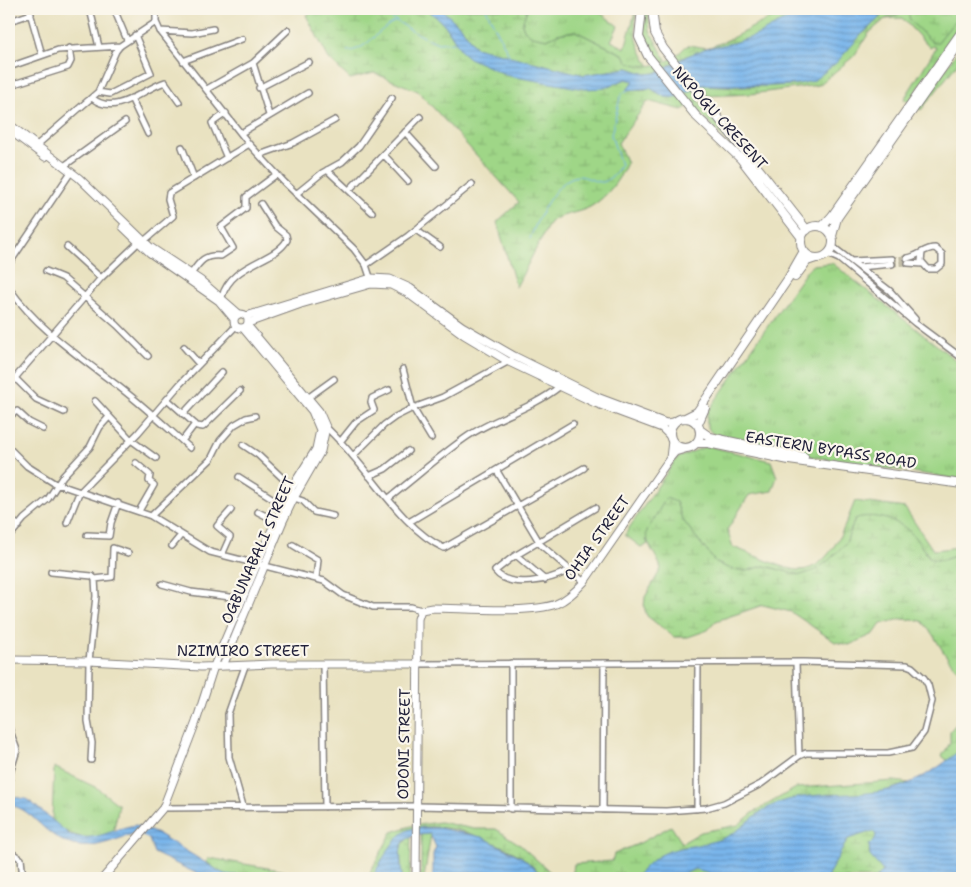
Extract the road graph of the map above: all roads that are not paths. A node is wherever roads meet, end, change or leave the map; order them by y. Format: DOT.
graph roads {
  1 [pos="90,9"];
  2 [pos="114,9"];
  3 [pos="156,9"];
  4 [pos="642,9"];
  5 [pos="652,9"];
  6 [pos="30,12"];
  7 [pos="13,20"];
  8 [pos="156,22"];
  9 [pos="213,29"];
  10 [pos="288,30"];
  11 [pos="160,31"];
  12 [pos="962,31"];
  13 [pos="135,35"];
  14 [pos="127,40"];
  15 [pos="242,40"];
  16 [pos="962,40"];
  17 [pos="120,46"];
  18 [pos="100,47"];
  19 [pos="69,48"];
  20 [pos="42,55"];
  21 [pos="183,61"];
  22 [pos="309,62"];
  23 [pos="252,63"];
  24 [pos="9,67"];
  25 [pos="17,83"];
  26 [pos="259,88"];
  27 [pos="207,89"];
  28 [pos="98,92"];
  29 [pos="308,93"];
  30 [pos="92,98"];
  31 [pos="131,98"];
  32 [pos="392,98"];
  33 [pos="179,102"];
  34 [pos="226,114"];
  35 [pos="269,115"];
  36 [pos="420,117"];
  37 [pos="334,120"];
  38 [pos="125,122"];
  39 [pos="9,124"];
  40 [pos="9,130"];
  41 [pos="405,132"];
  42 [pos="148,134"];
  43 [pos="241,134"];
  44 [pos="250,144"];
  45 [pos="37,145"];
  46 [pos="182,147"];
  47 [pos="259,155"];
  48 [pos="384,155"];
  49 [pos="227,158"];
  50 [pos="64,166"];
  51 [pos="436,166"];
  52 [pos="327,170"];
  53 [pos="277,174"];
  54 [pos="68,175"];
  55 [pos="194,178"];
  56 [pos="408,181"];
  57 [pos="472,184"];
  58 [pos="349,190"];
  59 [pos="296,194"];
  60 [pos="261,204"];
  61 [pos="372,212"];
  62 [pos="822,227"];
  63 [pos="416,230"];
  64 [pos="807,230"];
  65 [pos="832,236"];
  66 [pos="802,238"];
  67 [pos="142,241"];
  68 [pos="67,247"];
  69 [pos="440,247"];
  70 [pos="804,251"];
  71 [pos="830,251"];
  72 [pos="922,253"];
  73 [pos="816,258"];
  74 [pos="9,264"];
  75 [pos="850,264"];
  76 [pos="922,264"];
  77 [pos="366,265"];
  78 [pos="858,267"];
  79 [pos="46,271"];
  80 [pos="191,274"];
  81 [pos="101,278"];
  82 [pos="371,281"];
  83 [pos="9,288"];
  84 [pos="85,297"];
  85 [pos="222,297"];
  86 [pos="242,321"];
  87 [pos="922,327"];
  88 [pos="53,335"];
  89 [pos="184,347"];
  90 [pos="148,356"];
  91 [pos="962,358"];
  92 [pos="512,359"];
  93 [pos="199,364"];
  94 [pos="403,369"];
  95 [pos="222,372"];
  96 [pos="15,378"];
  97 [pos="334,379"];
  98 [pos="9,385"];
  99 [pos="559,387"];
  100 [pos="389,390"];
  101 [pos="240,391"];
  102 [pos="309,397"];
  103 [pos="167,399"];
  104 [pos="596,400"];
  105 [pos="95,401"];
  106 [pos="413,408"];
  107 [pos="64,412"];
  108 [pos="183,414"];
  109 [pos="154,415"];
  110 [pos="9,416"];
  111 [pos="255,416"];
  112 [pos="109,417"];
  113 [pos="685,418"];
  114 [pos="674,422"];
  115 [pos="195,424"];
  116 [pos="573,424"];
  117 [pos="326,427"];
  118 [pos="699,427"];
  119 [pos="43,429"];
  120 [pos="334,437"];
  121 [pos="431,438"];
  122 [pos="671,438"];
  123 [pos="325,439"];
  124 [pos="131,440"];
  125 [pos="182,441"];
  126 [pos="340,442"];
  127 [pos="697,443"];
  128 [pos="243,445"];
  129 [pos="9,448"];
  130 [pos="190,448"];
  131 [pos="685,448"];
  132 [pos="408,451"];
  133 [pos="353,456"];
  134 [pos="156,458"];
  135 [pos="670,458"];
  136 [pos="136,463"];
  137 [pos="584,468"];
  138 [pos="497,471"];
  139 [pos="369,476"];
  140 [pos="239,477"];
  141 [pos="962,480"];
  142 [pos="59,484"];
  143 [pos="962,484"];
  144 [pos="292,487"];
  145 [pos="79,493"];
  146 [pos="294,498"];
  147 [pos="389,498"];
  148 [pos="118,503"];
  149 [pos="283,506"];
  150 [pos="518,507"];
  151 [pos="595,508"];
  152 [pos="231,510"];
  153 [pos="139,511"];
  154 [pos="258,512"];
  155 [pos="151,516"];
  156 [pos="333,516"];
  157 [pos="9,518"];
  158 [pos="276,521"];
  159 [pos="409,522"];
  160 [pos="67,523"];
  161 [pos="19,526"];
  162 [pos="86,535"];
  163 [pos="181,535"];
  164 [pos="9,537"];
  165 [pos="538,541"];
  166 [pos="293,544"];
  167 [pos="172,546"];
  168 [pos="128,553"];
  169 [pos="222,555"];
  170 [pos="516,555"];
  171 [pos="262,564"];
  172 [pos="569,570"];
  173 [pos="51,572"];
  174 [pos="95,578"];
  175 [pos="316,578"];
  176 [pos="545,580"];
  177 [pos="584,582"];
  178 [pos="162,584"];
  179 [pos="242,602"];
  180 [pos="421,610"];
  181 [pos="229,650"];
  182 [pos="9,660"];
  183 [pos="89,661"];
  184 [pos="511,663"];
  185 [pos="604,663"];
  186 [pos="698,663"];
  187 [pos="796,663"];
  188 [pos="323,664"];
  189 [pos="418,664"];
  190 [pos="214,666"];
  191 [pos="223,666"];
  192 [pos="235,666"];
  193 [pos="245,666"];
  194 [pos="9,728"];
  195 [pos="799,756"];
  196 [pos="91,760"];
  197 [pos="9,784"];
  198 [pos="243,806"];
  199 [pos="415,806"];
  200 [pos="325,807"];
  201 [pos="163,808"];
  202 [pos="511,808"];
  203 [pos="697,809"];
  204 [pos="602,810"];
  205 [pos="9,851"];
  206 [pos="23,878"];
  207 [pos="104,878"];
  208 [pos="416,878"];
  1 -- 18 [label="street"];
  2 -- 14 [label="street"];
  3 -- 8 [label="street"];
  4 -- 66 [label="main road, NKPOGU CRESENT"];
  5 -- 64 [label="main road, NKPOGU CRESENT"];
  6 -- 7 [label="street"];
  6 -- 20 [label="street"];
  8 -- 11 [label="street"];
  8 -- 13 [label="street"];
  9 -- 11 [label="street"];
  10 -- 23 [label="street"];
  11 -- 21 [label="street"];
  12 -- 62 [label="main road"];
  13 -- 14 [label="street"];
  13 -- 28 [label="street"];
  14 -- 17 [label="street"];
  15 -- 21 [label="street"];
  16 -- 65 [label="main road"];
  17 -- 18 [label="street"];
  17 -- 28 [label="street"];
  18 -- 19 [label="street"];
  19 -- 20 [label="street"];
  19 -- 25 [label="street"];
  20 -- 24 [label="street"];
  21 -- 27 [label="street"];
  22 -- 26 [label="street"];
  23 -- 26 [label="street"];
  23 -- 27 [label="street"];
  26 -- 35 [label="street"];
  27 -- 34 [label="street"];
  28 -- 30 [label="street"];
  29 -- 35 [label="street"];
  30 -- 31 [label="street"];
  30 -- 45 [label="street"];
  31 -- 33 [label="street"];
  31 -- 42 [label="street"];
  32 -- 52 [label="street"];
  34 -- 43 [label="street"];
  34 -- 49 [label="street"];
  35 -- 43 [label="street"];
  36 -- 41 [label="street"];
  37 -- 47 [label="street"];
  38 -- 50 [label="street"];
  39 -- 45 [label="street, OGBUNABALI STREET"];
  40 -- 54 [label="street, OGBUNABALI STREET"];
  41 -- 48 [label="street"];
  41 -- 51 [label="street"];
  43 -- 44 [label="street"];
  44 -- 47 [label="street"];
  44 -- 49 [label="street"];
  45 -- 50 [label="street, OGBUNABALI STREET"];
  46 -- 55 [label="street"];
  47 -- 53 [label="street"];
  48 -- 56 [label="street"];
  48 -- 58 [label="street"];
  49 -- 55 [label="street"];
  50 -- 67 [label="street, OGBUNABALI STREET"];
  52 -- 58 [label="street"];
  52 -- 59 [label="street"];
  53 -- 59 [label="street"];
  53 -- 80 [label="street"];
  54 -- 67 [label="street, OGBUNABALI STREET"];
  54 -- 74 [label="street"];
  55 -- 67 [label="street"];
  57 -- 63 [label="street"];
  58 -- 61 [label="street"];
  59 -- 77 [label="street"];
  60 -- 85 [label="street"];
  62 -- 64 [label="main road"];
  62 -- 65 [label="main road"];
  63 -- 69 [label="street"];
  63 -- 77 [label="street"];
  64 -- 66 [label="main road"];
  65 -- 71 [label="main road"];
  66 -- 70 [label="main road"];
  67 -- 80 [label="street, OGBUNABALI STREET"];
  67 -- 81 [label="street"];
  67 -- 86 [label="street, OGBUNABALI STREET"];
  68 -- 81 [label="street"];
  70 -- 73 [label="main road"];
  70 -- 113 [label="main road"];
  71 -- 73 [label="main road"];
  71 -- 75 [label="street"];
  72 -- 76 [label="street"];
  72 -- 76 [label="street"];
  72 -- 76 [label="street"];
  73 -- 118 [label="main road"];
  75 -- 78 [label="street"];
  75 -- 78 [label="street"];
  75 -- 87 [label="street"];
  77 -- 82 [label="street"];
  78 -- 87 [label="street"];
  79 -- 84 [label="street"];
  80 -- 85 [label="street, OGBUNABALI STREET"];
  81 -- 84 [label="street"];
  82 -- 86 [label="street"];
  82 -- 92 [label="street"];
  83 -- 88 [label="street"];
  84 -- 88 [label="street"];
  84 -- 90 [label="street"];
  85 -- 86 [label="street, OGBUNABALI STREET"];
  86 -- 93 [label="street"];
  86 -- 102 [label="street, OGBUNABALI STREET"];
  86 -- 144 [label="street, OGBUNABALI STREET"];
  87 -- 91 [label="street"];
  88 -- 96 [label="street"];
  88 -- 109 [label="street"];
  89 -- 93 [label="street"];
  92 -- 99 [label="street"];
  92 -- 104 [label="street"];
  92 -- 106 [label="street"];
  93 -- 103 [label="street"];
  94 -- 106 [label="street"];
  95 -- 108 [label="street"];
  96 -- 98 [label="street"];
  96 -- 107 [label="street"];
  97 -- 102 [label="street"];
  99 -- 104 [label="street"];
  99 -- 147 [label="street"];
  100 -- 126 [label="street"];
  101 -- 115 [label="street"];
  102 -- 117 [label="street, OGBUNABALI STREET"];
  103 -- 108 [label="street"];
  103 -- 109 [label="street"];
  104 -- 114 [label="street"];
  104 -- 122 [label="street"];
  105 -- 112 [label="street"];
  106 -- 121 [label="street"];
  106 -- 133 [label="street"];
  108 -- 115 [label="street"];
  109 -- 124 [label="street"];
  109 -- 125 [label="street"];
  110 -- 119 [label="street"];
  111 -- 155 [label="street"];
  112 -- 124 [label="street"];
  112 -- 142 [label="street"];
  113 -- 114 [label="main road"];
  113 -- 118 [label="main road"];
  114 -- 122 [label="main road"];
  115 -- 125 [label="street"];
  116 -- 138 [label="street"];
  117 -- 120 [label="street"];
  117 -- 123 [label="street, OGBUNABALI STREET"];
  118 -- 127 [label="main road"];
  118 -- 141 [label="main road, EASTERN BYPASS ROAD"];
  120 -- 123 [label="street"];
  120 -- 126 [label="street"];
  122 -- 131 [label="main road"];
  122 -- 135 [label="street"];
  123 -- 146 [label="street, OGBUNABALI STREET"];
  124 -- 134 [label="street"];
  124 -- 145 [label="street"];
  125 -- 130 [label="street"];
  126 -- 133 [label="street"];
  127 -- 131 [label="main road"];
  127 -- 143 [label="main road, EASTERN BYPASS ROAD"];
  128 -- 144 [label="street"];
  129 -- 142 [label="street"];
  131 -- 135 [label="street, OHIA STREET"];
  132 -- 139 [label="street"];
  133 -- 139 [label="street"];
  135 -- 177 [label="street, OHIA STREET"];
  136 -- 153 [label="street"];
  137 -- 150 [label="street"];
  138 -- 150 [label="street"];
  138 -- 159 [label="street"];
  139 -- 147 [label="street"];
  140 -- 149 [label="street"];
  142 -- 145 [label="street"];
  142 -- 161 [label="street"];
  144 -- 149 [label="street, OGBUNABALI STREET"];
  145 -- 148 [label="street"];
  145 -- 160 [label="street"];
  146 -- 156 [label="street"];
  146 -- 171 [label="street, OGBUNABALI STREET"];
  147 -- 159 [label="street"];
  148 -- 153 [label="street"];
  148 -- 162 [label="street"];
  149 -- 158 [label="street, OGBUNABALI STREET"];
  150 -- 159 [label="street"];
  150 -- 165 [label="street"];
  151 -- 165 [label="street"];
  152 -- 169 [label="street"];
  153 -- 155 [label="street"];
  154 -- 158 [label="street"];
  155 -- 163 [label="street"];
  157 -- 161 [label="street"];
  158 -- 171 [label="street, OGBUNABALI STREET"];
  161 -- 164 [label="street"];
  163 -- 167 [label="street"];
  163 -- 169 [label="street"];
  165 -- 170 [label="street"];
  165 -- 172 [label="street"];
  166 -- 175 [label="street"];
  168 -- 174 [label="street"];
  169 -- 171 [label="street"];
  170 -- 176 [label="street"];
  170 -- 176 [label="street"];
  171 -- 175 [label="street"];
  171 -- 179 [label="street, OGBUNABALI STREET"];
  171 -- 181 [label="street, OGBUNABALI STREET"];
  172 -- 176 [label="street"];
  172 -- 177 [label="street"];
  173 -- 174 [label="street"];
  174 -- 183 [label="street"];
  175 -- 180 [label="street"];
  177 -- 180 [label="street, OHIA STREET"];
  178 -- 179 [label="street"];
  179 -- 190 [label="street, OGBUNABALI STREET"];
  180 -- 189 [label="street, ODONI STREET"];
  181 -- 191 [label="street, OGBUNABALI STREET"];
  181 -- 192 [label="street"];
  182 -- 183 [label="street, NZIMIRO STREET"];
  183 -- 190 [label="street, NZIMIRO STREET"];
  183 -- 196 [label="street"];
  184 -- 185 [label="street"];
  184 -- 189 [label="street"];
  184 -- 202 [label="street"];
  185 -- 186 [label="street"];
  185 -- 204 [label="street"];
  186 -- 187 [label="street"];
  186 -- 203 [label="street"];
  187 -- 195 [label="street"];
  187 -- 195 [label="street"];
  188 -- 189 [label="street, NZIMIRO STREET"];
  188 -- 193 [label="street, NZIMIRO STREET"];
  188 -- 200 [label="street"];
  189 -- 199 [label="street, ODONI STREET"];
  190 -- 191 [label="street, NZIMIRO STREET"];
  190 -- 201 [label="street, OGBUNABALI STREET"];
  191 -- 192 [label="street, NZIMIRO STREET"];
  192 -- 193 [label="street, NZIMIRO STREET"];
  193 -- 198 [label="street"];
  194 -- 197 [label="street"];
  195 -- 203 [label="street"];
  198 -- 200 [label="street"];
  198 -- 201 [label="street"];
  199 -- 200 [label="street"];
  199 -- 202 [label="street"];
  199 -- 208 [label="street, ODONI STREET"];
  201 -- 207 [label="street, OGBUNABALI STREET"];
  202 -- 204 [label="street"];
  203 -- 204 [label="street"];
  205 -- 206 [label="street"];
}
